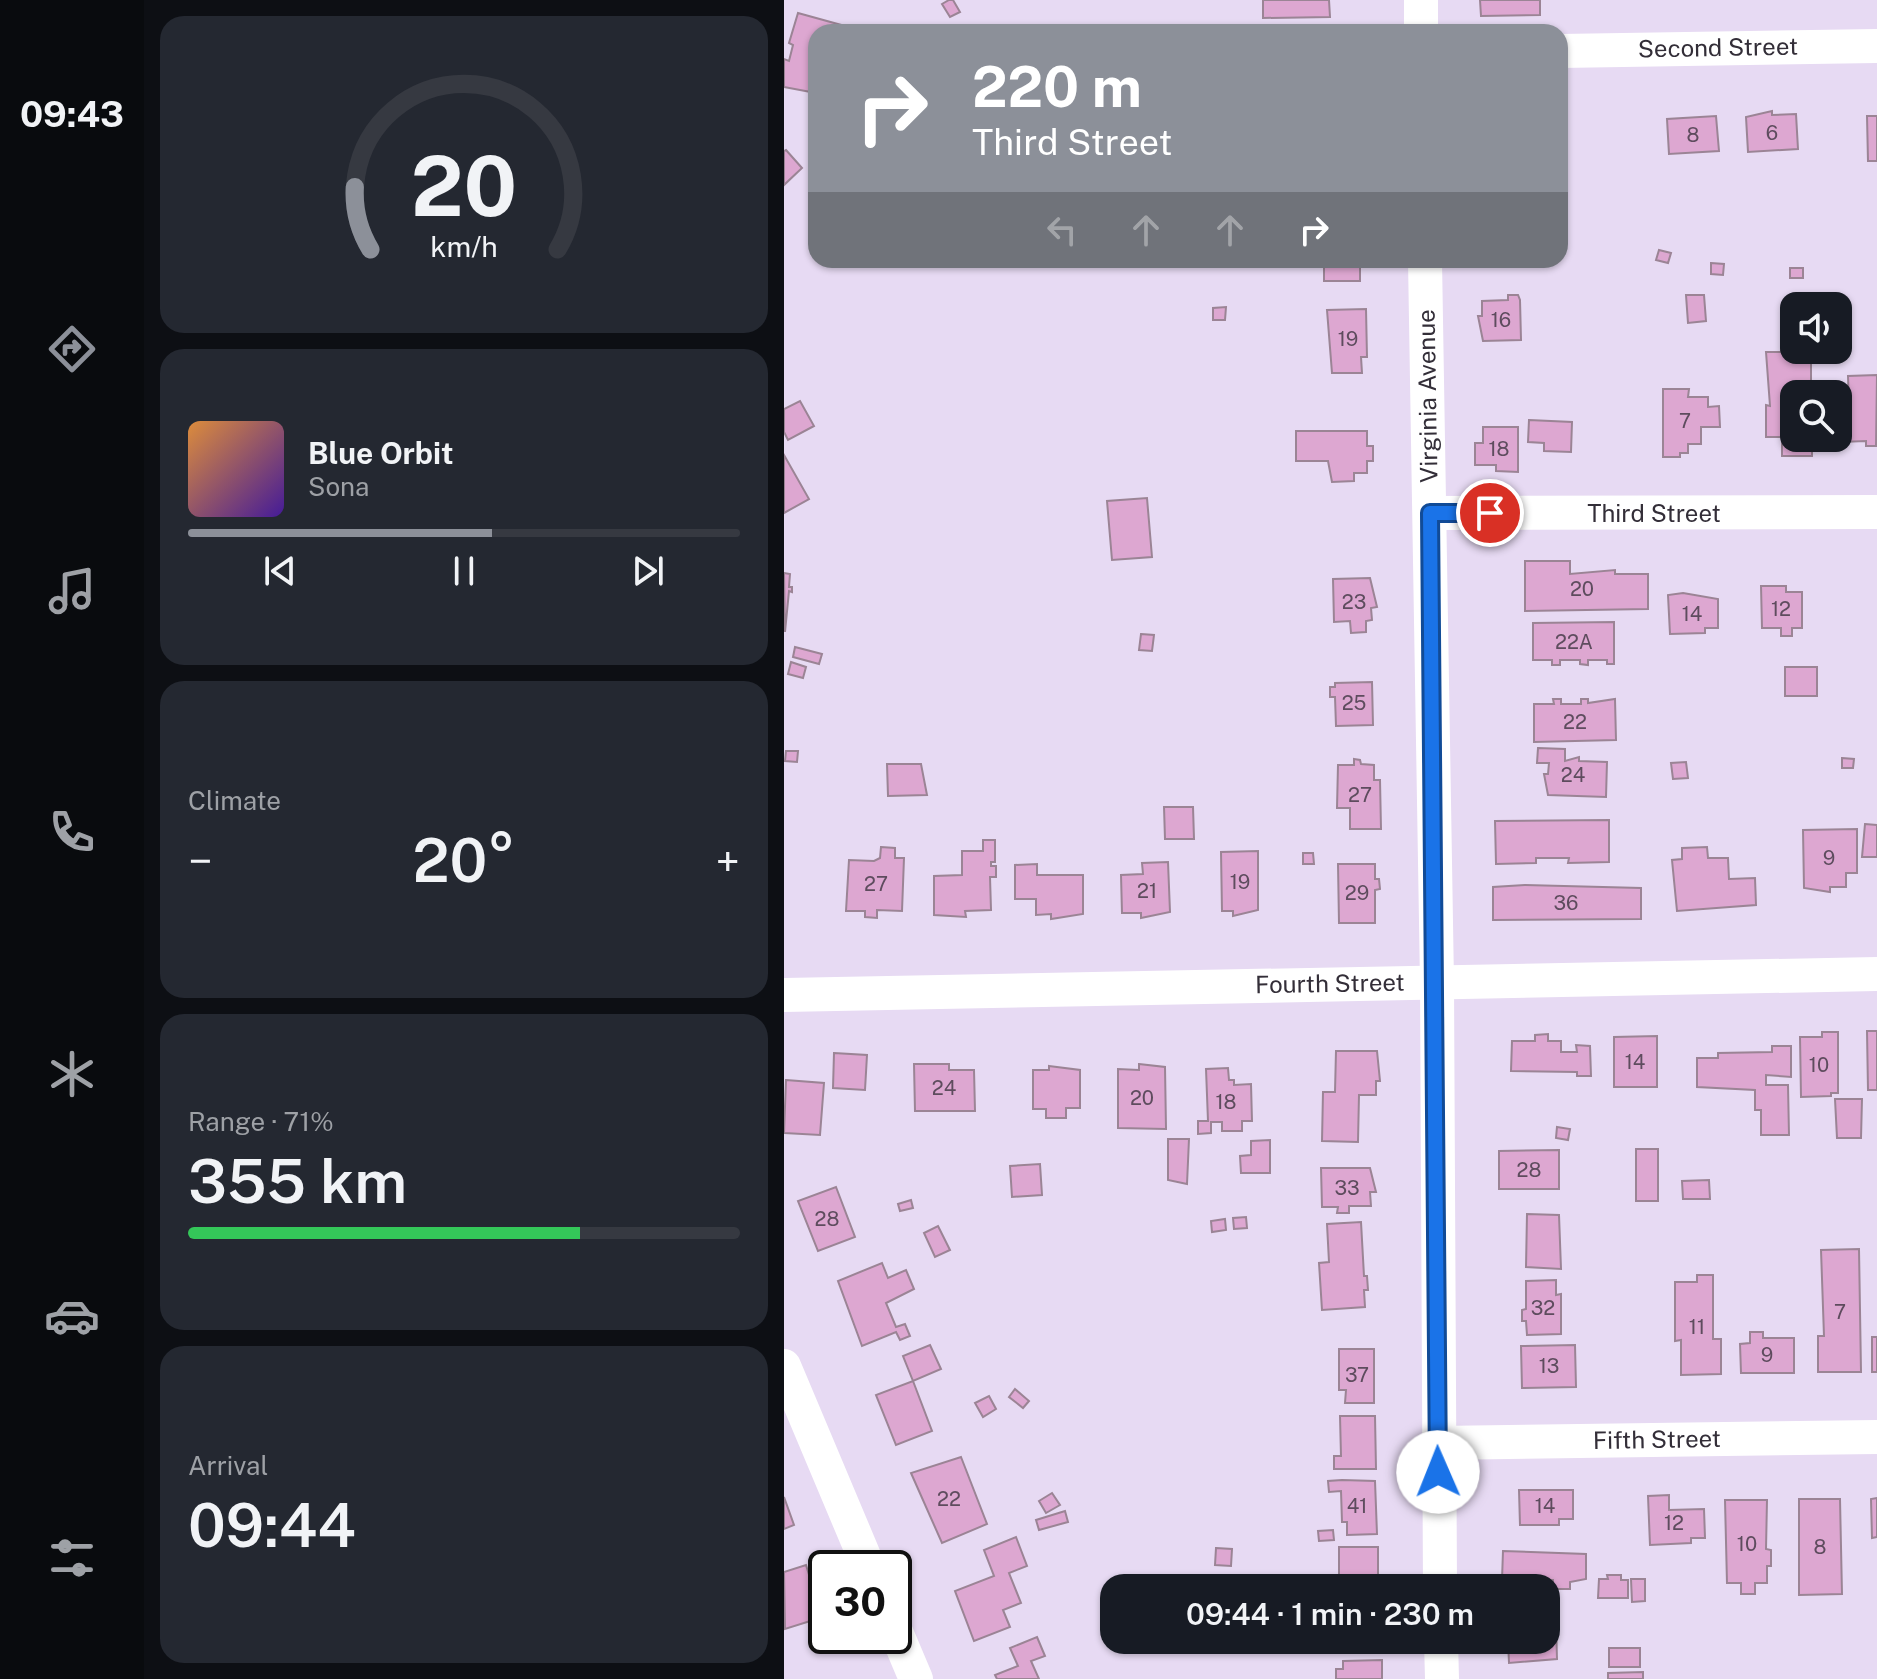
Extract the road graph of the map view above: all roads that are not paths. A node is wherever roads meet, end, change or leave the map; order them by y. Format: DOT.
graph roads {
  1 [pos="1421,0"];
  2 [pos="1421,24"];
  3 [pos="1877,46"];
  4 [pos="1568,51"];
  5 [pos="1425,268"];
  6 [pos="1877,512"];
  7 [pos="1430,513"];
  8 [pos="1877,974"];
  9 [pos="1437,982"];
  10 [pos="784,995"];
  11 [pos="785,1371"];
  12 [pos="1877,1437"];
  13 [pos="1438,1443"];
  14 [pos="861,1550"];
  15 [pos="1440,1574"];
  16 [pos="905,1654"];
  17 [pos="1441,1654"];
  18 [pos="916,1679"];
  19 [pos="1442,1679"];
  1 -- 2 [label="street"];
  3 -- 4 [label="street, Second Street"];
  5 -- 7 [label="street, Virginia Avenue"];
  6 -- 7 [label="street, Third Street"];
  7 -- 9 [label="street, Virginia Avenue"];
  8 -- 9 [label="street, Fourth Street"];
  9 -- 10 [label="street, Fourth Street"];
  9 -- 13 [label="street, Virginia Avenue"];
  11 -- 14 [label="street"];
  12 -- 13 [label="street, Fifth Street"];
  13 -- 15 [label="street, Virginia Avenue"];
  16 -- 18 [label="street"];
  17 -- 19 [label="street"];
}
